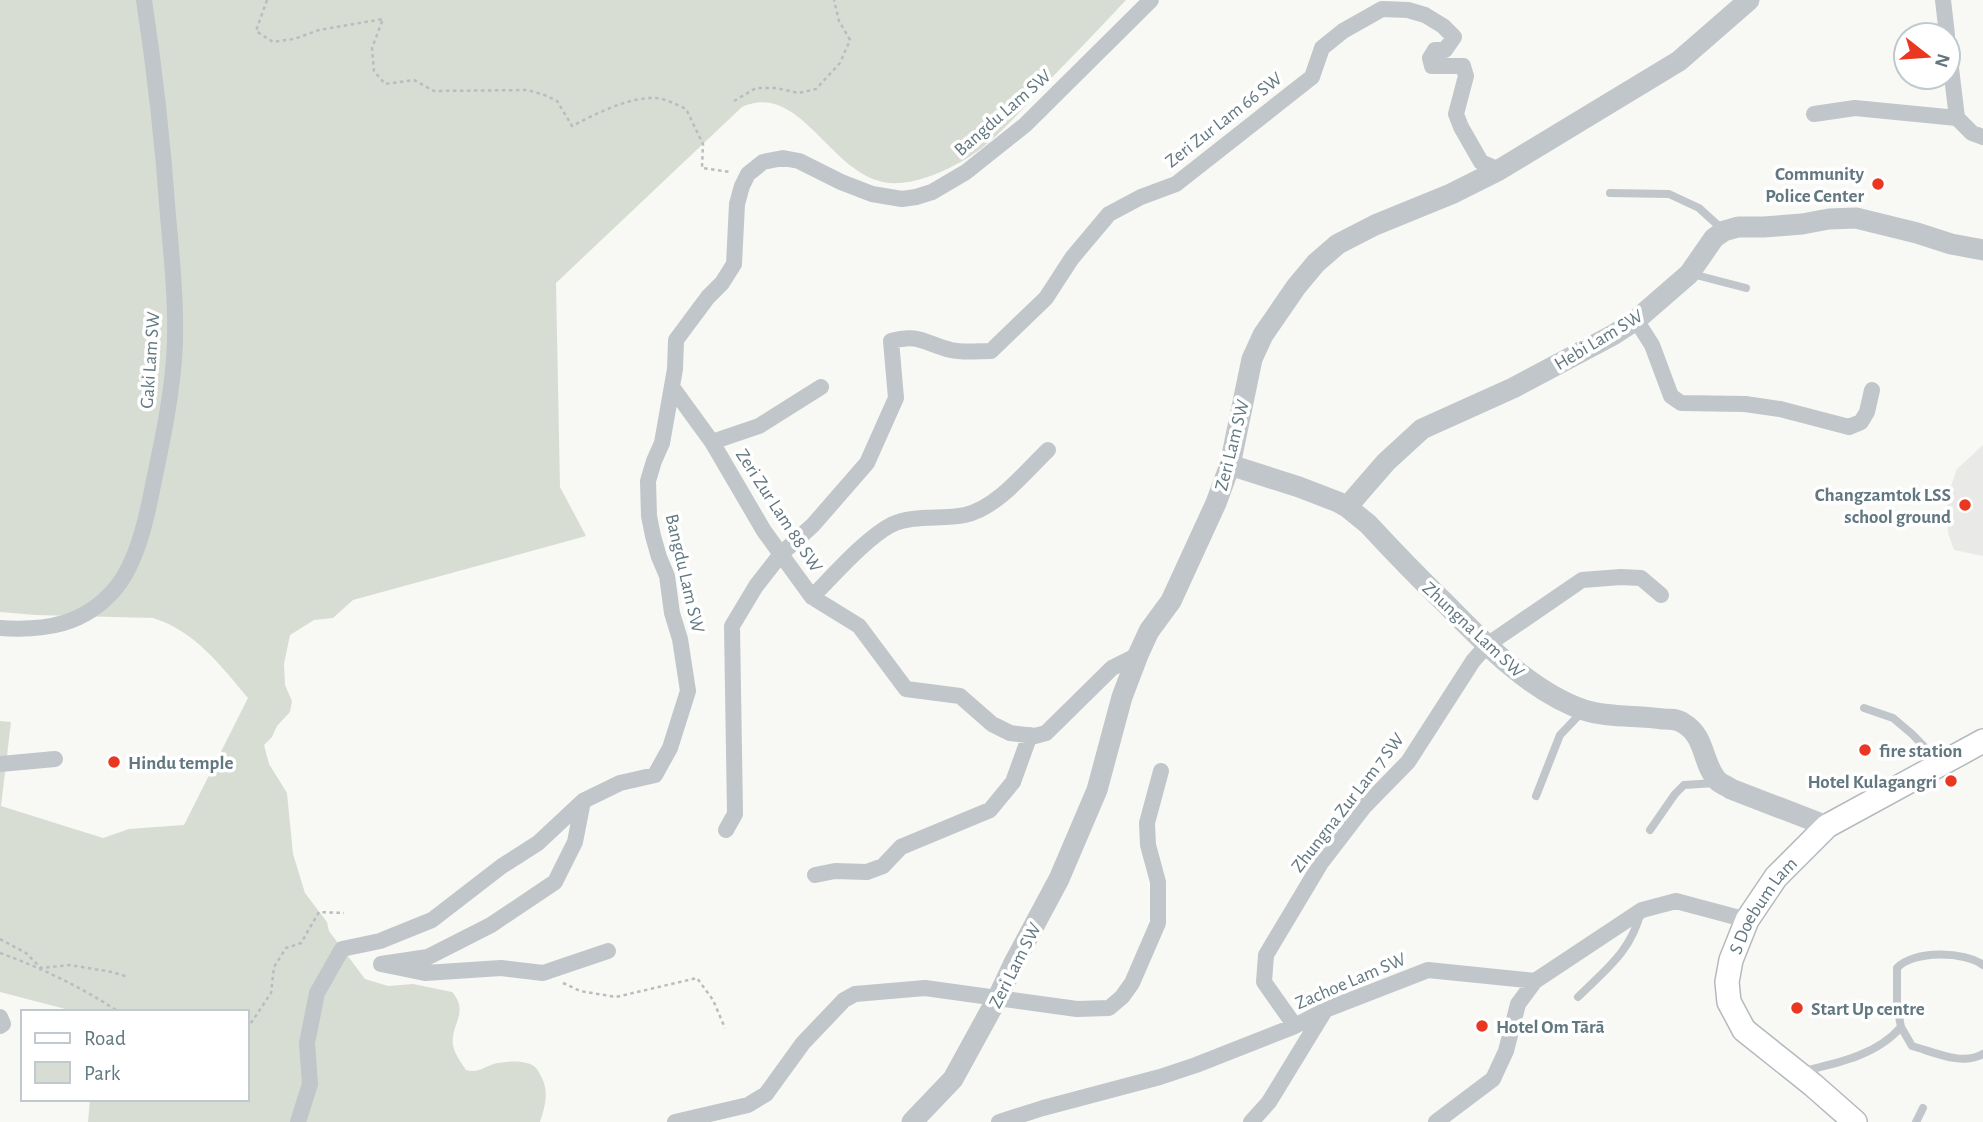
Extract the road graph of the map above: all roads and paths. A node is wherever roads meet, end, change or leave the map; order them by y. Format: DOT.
graph roads {
  1 [pos="144,0"];
  2 [pos="267,0"];
  3 [pos="834,0"];
  4 [pos="1151,0"];
  5 [pos="1749,0"];
  6 [pos="1943,0"];
  7 [pos="1945,21"];
  8 [pos="1954,91"];
  9 [pos="734,101"];
  10 [pos="1814,114"];
  11 [pos="1957,118"];
  12 [pos="1983,137"];
  13 [pos="1499,170"];
  14 [pos="748,174"];
  15 [pos="1610,193"];
  16 [pos="1724,231"];
  17 [pos="1983,250"];
  18 [pos="1689,274"];
  19 [pos="1746,288"];
  20 [pos="1636,320"];
  21 [pos="672,387"];
  22 [pos="821,387"];
  23 [pos="1872,390"];
  24 [pos="712,442"];
  25 [pos="1048,450"];
  26 [pos="1230,466"];
  27 [pos="1348,507"];
  28 [pos="781,554"];
  29 [pos="1661,595"];
  30 [pos="812,597"];
  31 [pos="1,630"];
  32 [pos="1487,645"];
  33 [pos="1138,655"];
  34 [pos="1864,708"];
  35 [pos="1584,710"];
  36 [pos="1030,735"];
  37 [pos="1983,740"];
  38 [pos="55,759"];
  39 [pos="0,764"];
  40 [pos="1941,764"];
  41 [pos="1161,771"];
  42 [pos="1719,782"];
  43 [pos="1536,796"];
  44 [pos="583,801"];
  45 [pos="1827,826"];
  46 [pos="726,830"];
  47 [pos="1650,830"];
  48 [pos="815,874"];
  49 [pos="1642,910"];
  50 [pos="344,913"];
  51 [pos="1747,920"];
  52 [pos="0,939"];
  53 [pos="608,951"];
  54 [pos="0,953"];
  55 [pos="1983,965"];
  56 [pos="41,968"];
  57 [pos="543,973"];
  58 [pos="128,977"];
  59 [pos="1535,981"];
  60 [pos="998,997"];
  61 [pos="1578,997"];
  62 [pos="116,1010"];
  63 [pos="1325,1010"];
  64 [pos="0,1017"];
  65 [pos="0,1026"];
  66 [pos="1295,1026"];
  67 [pos="1901,1027"];
  68 [pos="248,1028"];
  69 [pos="725,1028"];
  70 [pos="1983,1054"];
  71 [pos="1798,1073"];
  72 [pos="1923,1108"];
  73 [pos="298,1122"];
  74 [pos="675,1122"];
  75 [pos="912,1122"];
  76 [pos="999,1122"];
  77 [pos="1251,1122"];
  78 [pos="1436,1122"];
  79 [pos="1855,1122"];
  80 [pos="1916,1122"];
  1 -- 31 [label="street, Gaki Lam SW"];
  2 -- 14 [label="path"];
  3 -- 9 [label="path"];
  4 -- 14 [label="street, Bangdu Lam SW"];
  5 -- 13 [label="street, Zeri Lam SW"];
  6 -- 7 [label="street"];
  8 -- 11 [label="street"];
  10 -- 11 [label="street"];
  11 -- 12 [label="street"];
  13 -- 26 [label="street, Zeri Lam SW"];
  13 -- 28 [label="street, Zeri Zur Lam 66 SW"];
  14 -- 21 [label="street, Bangdu Lam SW"];
  15 -- 16 [label="lane"];
  16 -- 17 [label="street"];
  16 -- 18 [label="street, Hebi Lam SW"];
  18 -- 19 [label="lane"];
  18 -- 20 [label="street, Hebi Lam SW"];
  20 -- 23 [label="street"];
  20 -- 27 [label="street, Hebi Lam SW"];
  21 -- 24 [label="street, Zeri Zur Lam 88 SW"];
  21 -- 44 [label="street, Bangdu Lam SW"];
  22 -- 24 [label="street"];
  24 -- 28 [label="street, Zeri Zur Lam 88 SW"];
  25 -- 30 [label="street"];
  26 -- 27 [label="street, Zhungna Lam SW"];
  26 -- 33 [label="street, Zeri Lam SW"];
  27 -- 32 [label="street, Zhungna Lam SW"];
  28 -- 30 [label="street, Zeri Zur Lam 88 SW"];
  28 -- 46 [label="street, Zeri Zur Lam 66 SW"];
  29 -- 32 [label="street, Zhungna Zur Lam 7 SW"];
  30 -- 36 [label="street, Zeri Zur Lam 88 SW"];
  32 -- 35 [label="street, Zhungna Lam SW"];
  32 -- 66 [label="street, Zhungna Zur Lam 7 SW"];
  33 -- 36 [label="street"];
  33 -- 60 [label="street, Zeri Lam SW"];
  34 -- 40 [label="lane"];
  35 -- 42 [label="street, Zhungna Lam SW"];
  35 -- 43 [label="lane"];
  36 -- 48 [label="street"];
  37 -- 40 [label="main road, S Doebum Lam"];
  38 -- 39 [label="street"];
  40 -- 45 [label="main road, S Doebum Lam"];
  41 -- 60 [label="street"];
  42 -- 45 [label="street"];
  42 -- 47 [label="lane"];
  44 -- 57 [label="street"];
  44 -- 73 [label="street, Bangdu Lam SW"];
  45 -- 51 [label="main road, S Doebum Lam"];
  49 -- 51 [label="street"];
  49 -- 59 [label="street"];
  49 -- 61 [label="lane"];
  50 -- 68 [label="path"];
  51 -- 71 [label="main road, S Doebum Lam"];
  52 -- 56 [label="path"];
  53 -- 57 [label="street"];
  54 -- 56 [label="path"];
  55 -- 67 [label="lane"];
  56 -- 58 [label="path"];
  56 -- 62 [label="path"];
  57 -- 69 [label="path"];
  59 -- 63 [label="street, Zachoe Lam SW"];
  59 -- 78 [label="street"];
  60 -- 74 [label="street"];
  60 -- 75 [label="street, Zeri Lam SW"];
  63 -- 66 [label="street, Zachoe Lam SW"];
  63 -- 77 [label="street"];
  64 -- 65 [label="street"];
  66 -- 76 [label="street, Zachoe Lam SW"];
  67 -- 70 [label="lane"];
  67 -- 71 [label="lane"];
  71 -- 79 [label="main road, S Doebum Lam"];
  72 -- 80 [label="lane"];
}
